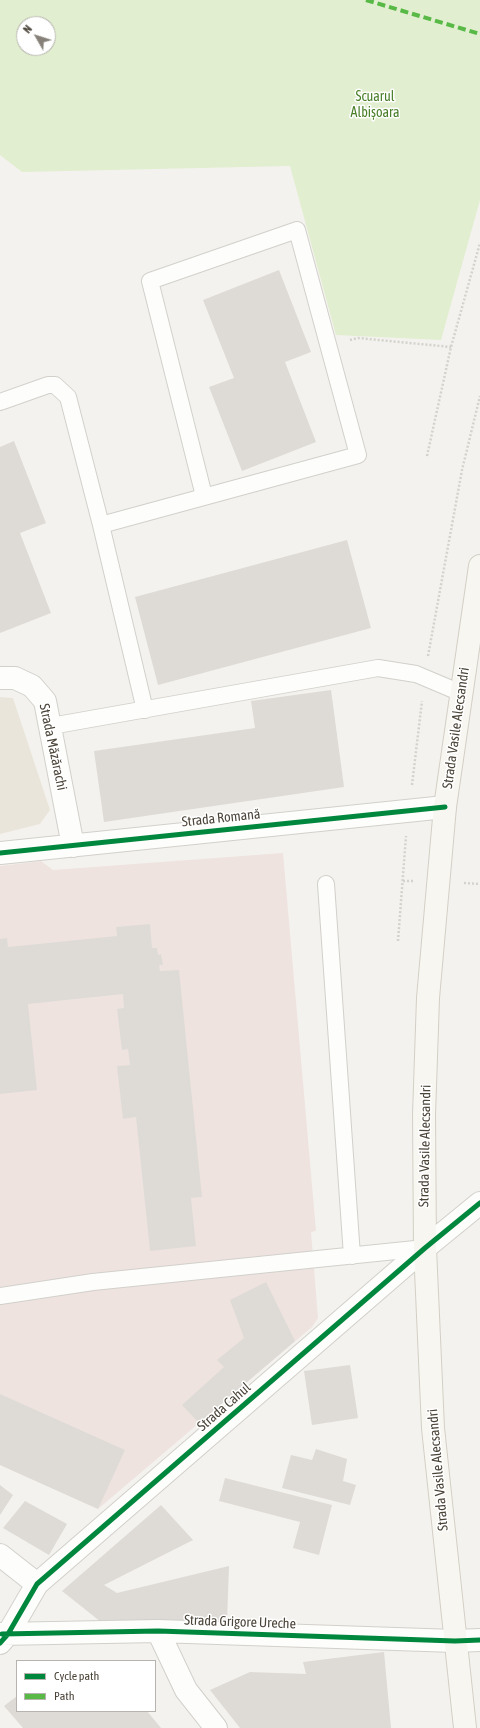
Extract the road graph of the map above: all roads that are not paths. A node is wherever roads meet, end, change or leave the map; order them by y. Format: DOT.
graph roads {
  1 [pos="0,402"];
  2 [pos="204,496"];
  3 [pos="101,525"];
  4 [pos="480,566"];
  5 [pos="0,678"];
  6 [pos="461,693"];
  7 [pos="145,710"];
  8 [pos="51,726"];
  9 [pos="445,807"];
  10 [pos="73,846"];
  11 [pos="0,854"];
  12 [pos="326,884"];
  13 [pos="480,1204"];
  14 [pos="424,1248"];
  15 [pos="352,1256"];
  16 [pos="0,1296"];
  17 [pos="0,1555"];
  18 [pos="37,1584"];
  19 [pos="158,1631"];
  20 [pos="3,1637"];
  21 [pos="480,1640"];
  22 [pos="455,1641"];
  23 [pos="216,1728"];
  24 [pos="465,1728"];
  1 -- 3 [label="lane"];
  2 -- 2 [label="lane"];
  2 -- 3 [label="lane"];
  3 -- 7 [label="lane"];
  4 -- 6 [label="main road, Strada Vasile Alecsandri"];
  5 -- 8 [label="street, Strada Măzărachi"];
  6 -- 7 [label="lane"];
  6 -- 9 [label="main road, Strada Vasile Alecsandri"];
  7 -- 8 [label="lane"];
  8 -- 10 [label="street, Strada Măzărachi"];
  9 -- 10 [label="street, Strada Romană"];
  9 -- 14 [label="main road, Strada Vasile Alecsandri"];
  10 -- 11 [label="street, Strada Romană"];
  12 -- 15 [label="lane"];
  13 -- 14 [label="street, Strada Cahul"];
  14 -- 15 [label="lane"];
  14 -- 18 [label="street, Strada Cahul"];
  14 -- 22 [label="main road, Strada Vasile Alecsandri"];
  15 -- 16 [label="lane"];
  17 -- 18 [label="street"];
  18 -- 20 [label="street, Strada Cahul"];
  19 -- 20 [label="street, Strada Grigore Ureche"];
  19 -- 22 [label="street, Strada Grigore Ureche"];
  19 -- 23 [label="street"];
  21 -- 22 [label="street, Strada Grigore Ureche"];
  22 -- 24 [label="main road, Strada Vasile Alecsandri"];
}
